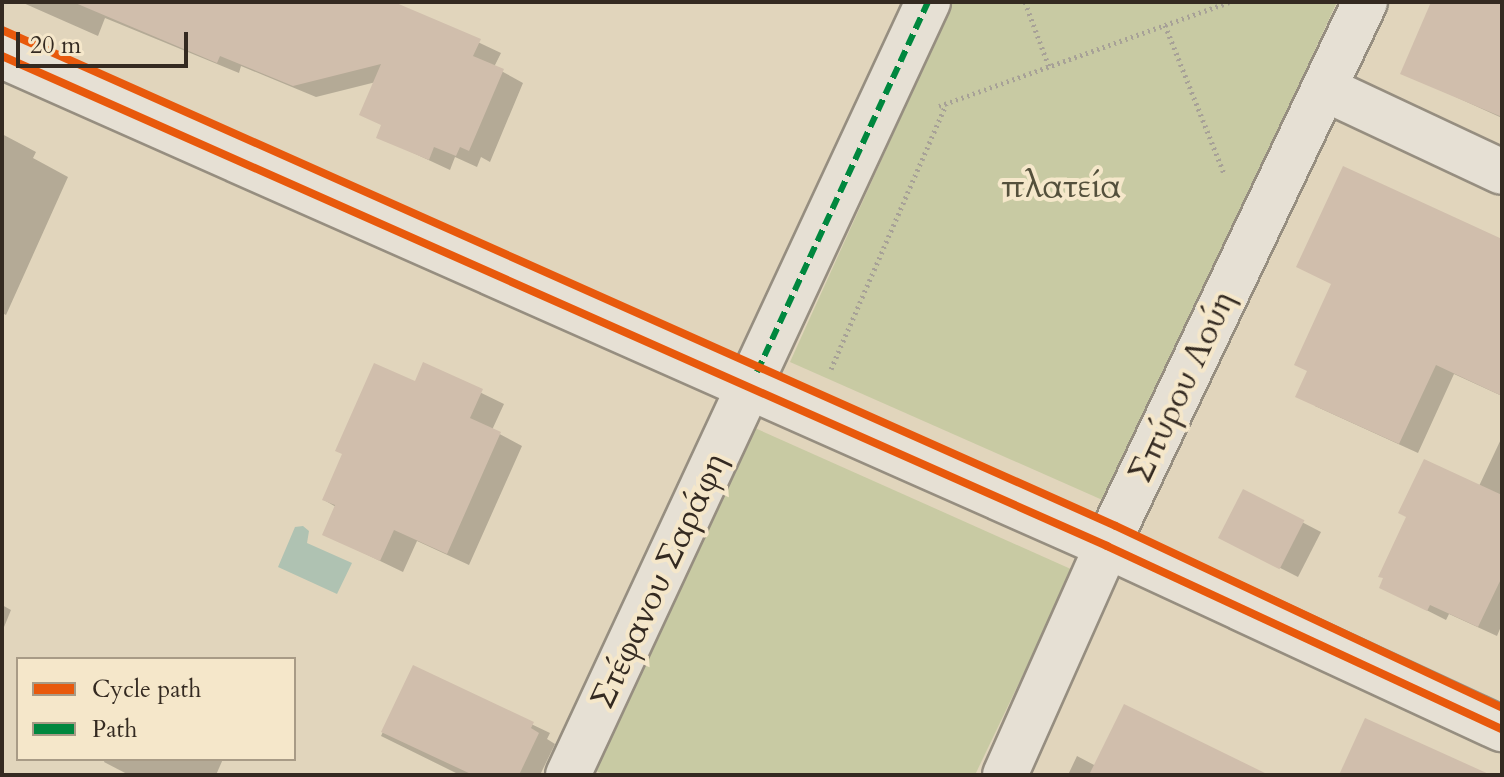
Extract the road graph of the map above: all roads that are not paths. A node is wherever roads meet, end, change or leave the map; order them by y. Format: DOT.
graph roads {
  1 [pos="928,2"];
  2 [pos="1365,2"];
  3 [pos="2,56"];
  4 [pos="1325,89"];
  5 [pos="1502,172"];
  6 [pos="751,387"];
  7 [pos="1107,546"];
  8 [pos="1502,729"];
  9 [pos="568,775"];
  10 [pos="1005,775"];
  1 -- 6 [label="street, Στέφανου Σαράφη"];
  2 -- 4 [label="street, Σπύρου Λούη"];
  3 -- 6 [label="street"];
  4 -- 5 [label="street"];
  4 -- 7 [label="street, Σπύρου Λούη"];
  6 -- 7 [label="street"];
  6 -- 9 [label="street, Στέφανου Σαράφη"];
  7 -- 8 [label="street"];
  7 -- 10 [label="street, Σπύρου Λούη"];
}
